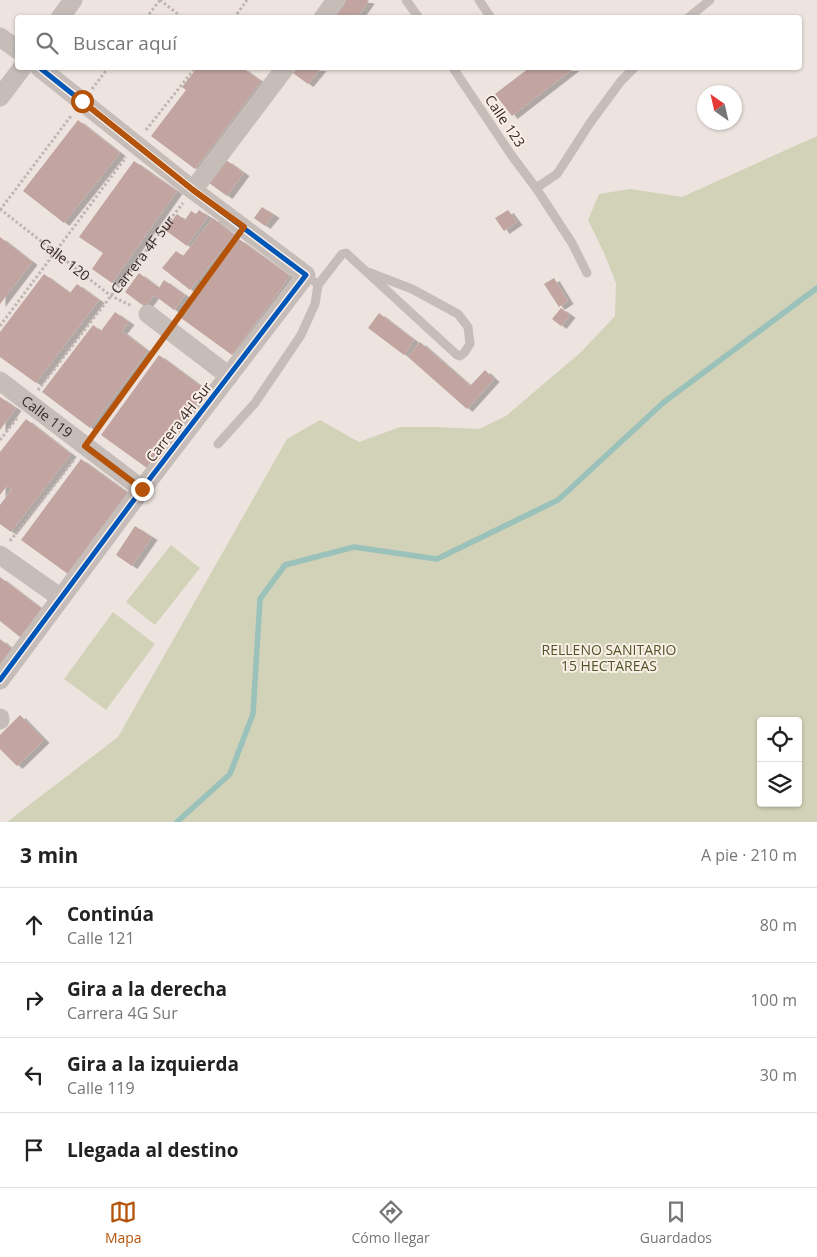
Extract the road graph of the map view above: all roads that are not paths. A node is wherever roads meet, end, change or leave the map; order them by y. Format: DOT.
graph roads {
  1 [pos="73,0"];
  2 [pos="336,0"];
  3 [pos="406,0"];
  4 [pos="478,0"];
  5 [pos="710,0"];
  6 [pos="62,15"];
  7 [pos="325,15"];
  8 [pos="416,15"];
  9 [pos="490,15"];
  10 [pos="692,15"];
  11 [pos="0,37"];
  12 [pos="15,48"];
  13 [pos="20,70"];
  14 [pos="43,70"];
  15 [pos="283,70"];
  16 [pos="454,70"];
  17 [pos="632,70"];
  18 [pos="0,97"];
  19 [pos="536,188"];
  20 [pos="193,190"];
  21 [pos="368,272"];
  22 [pos="587,273"];
  23 [pos="312,280"];
  24 [pos="148,314"];
  25 [pos="229,376"];
  26 [pos="0,381"];
  27 [pos="218,444"];
  28 [pos="142,489"];
  29 [pos="3,550"];
  30 [pos="61,598"];
  31 [pos="0,680"];
  1 -- 6 [label="street"];
  2 -- 7 [label="street"];
  3 -- 8 [label="lane"];
  4 -- 9 [label="lane"];
  5 -- 10 [label="lane"];
  11 -- 12 [label="street"];
  13 -- 18 [label="street"];
  14 -- 20 [label="street"];
  15 -- 20 [label="street"];
  16 -- 19 [label="lane, Calle 123"];
  17 -- 19 [label="lane"];
  19 -- 22 [label="lane, Calle 123"];
  20 -- 23 [label="street"];
  21 -- 21 [label="lane"];
  21 -- 23 [label="lane"];
  23 -- 25 [label="street, Carrera 4H Sur"];
  23 -- 27 [label="lane"];
  24 -- 25 [label="street"];
  25 -- 28 [label="street, Carrera 4H Sur"];
  26 -- 28 [label="street, Calle 119"];
  28 -- 30 [label="street, Carrera 4H Sur"];
  29 -- 30 [label="street"];
  30 -- 31 [label="street, Carrera 4H Sur"];
}
